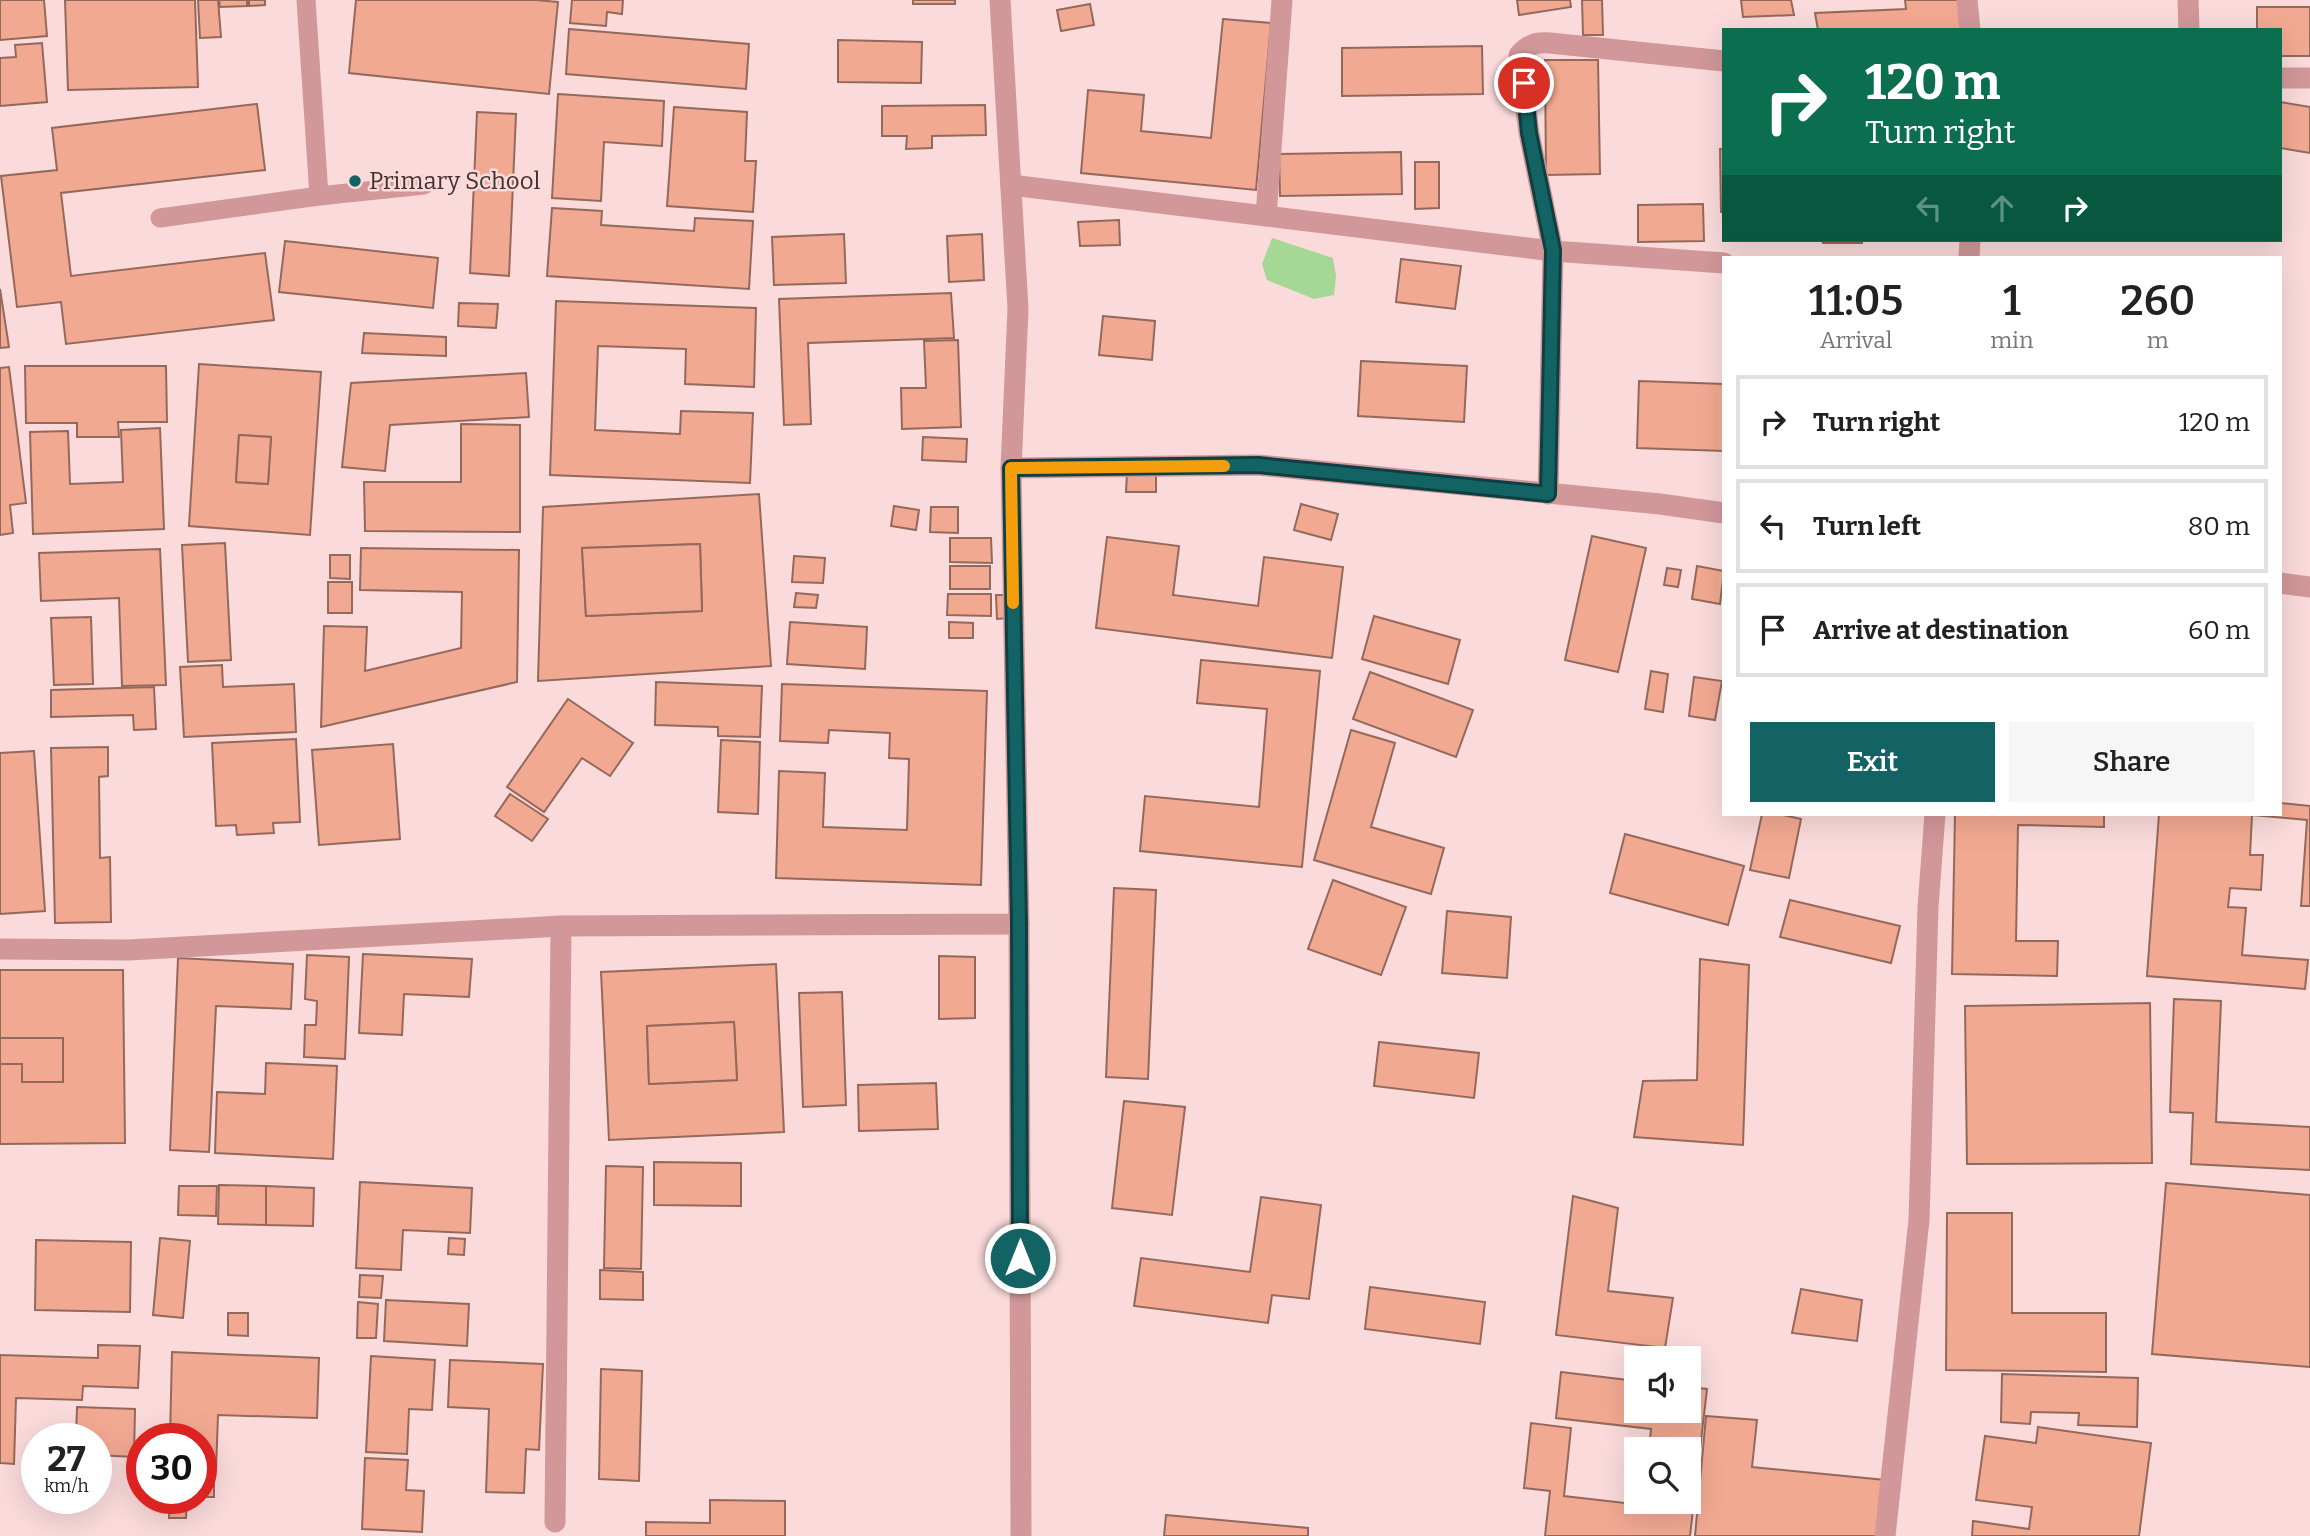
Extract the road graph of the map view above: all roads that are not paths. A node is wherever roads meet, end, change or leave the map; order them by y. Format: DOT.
graph roads {
  1 [pos="306,0"];
  2 [pos="1000,0"];
  3 [pos="1282,0"];
  4 [pos="1967,0"];
  5 [pos="2188,0"];
  6 [pos="1970,28"];
  7 [pos="2189,28"];
  8 [pos="1722,61"];
  9 [pos="2282,78"];
  10 [pos="2310,78"];
  11 [pos="424,185"];
  12 [pos="1011,185"];
  13 [pos="318,195"];
  14 [pos="1266,216"];
  15 [pos="160,218"];
  16 [pos="1553,250"];
  17 [pos="1722,263"];
  18 [pos="1011,468"];
  19 [pos="1548,494"];
  20 [pos="1722,513"];
  21 [pos="2282,583"];
  22 [pos="2310,587"];
  23 [pos="1935,816"];
  24 [pos="1019,924"];
  25 [pos="561,926"];
  26 [pos="0,949"];
  27 [pos="555,1522"];
  28 [pos="1021,1536"];
  29 [pos="1885,1536"];
  1 -- 13 [label="lane"];
  2 -- 12 [label="street"];
  3 -- 14 [label="street"];
  4 -- 6 [label="street"];
  5 -- 7 [label="street"];
  8 -- 16 [label="street"];
  9 -- 10 [label="street"];
  11 -- 13 [label="lane"];
  12 -- 14 [label="street"];
  12 -- 18 [label="street"];
  13 -- 15 [label="lane"];
  14 -- 16 [label="street"];
  16 -- 17 [label="street"];
  16 -- 19 [label="street"];
  18 -- 19 [label="street"];
  18 -- 24 [label="street"];
  19 -- 20 [label="street"];
  21 -- 22 [label="street"];
  23 -- 29 [label="street"];
  24 -- 25 [label="street"];
  24 -- 28 [label="street"];
  25 -- 26 [label="street"];
  25 -- 27 [label="street"];
}
